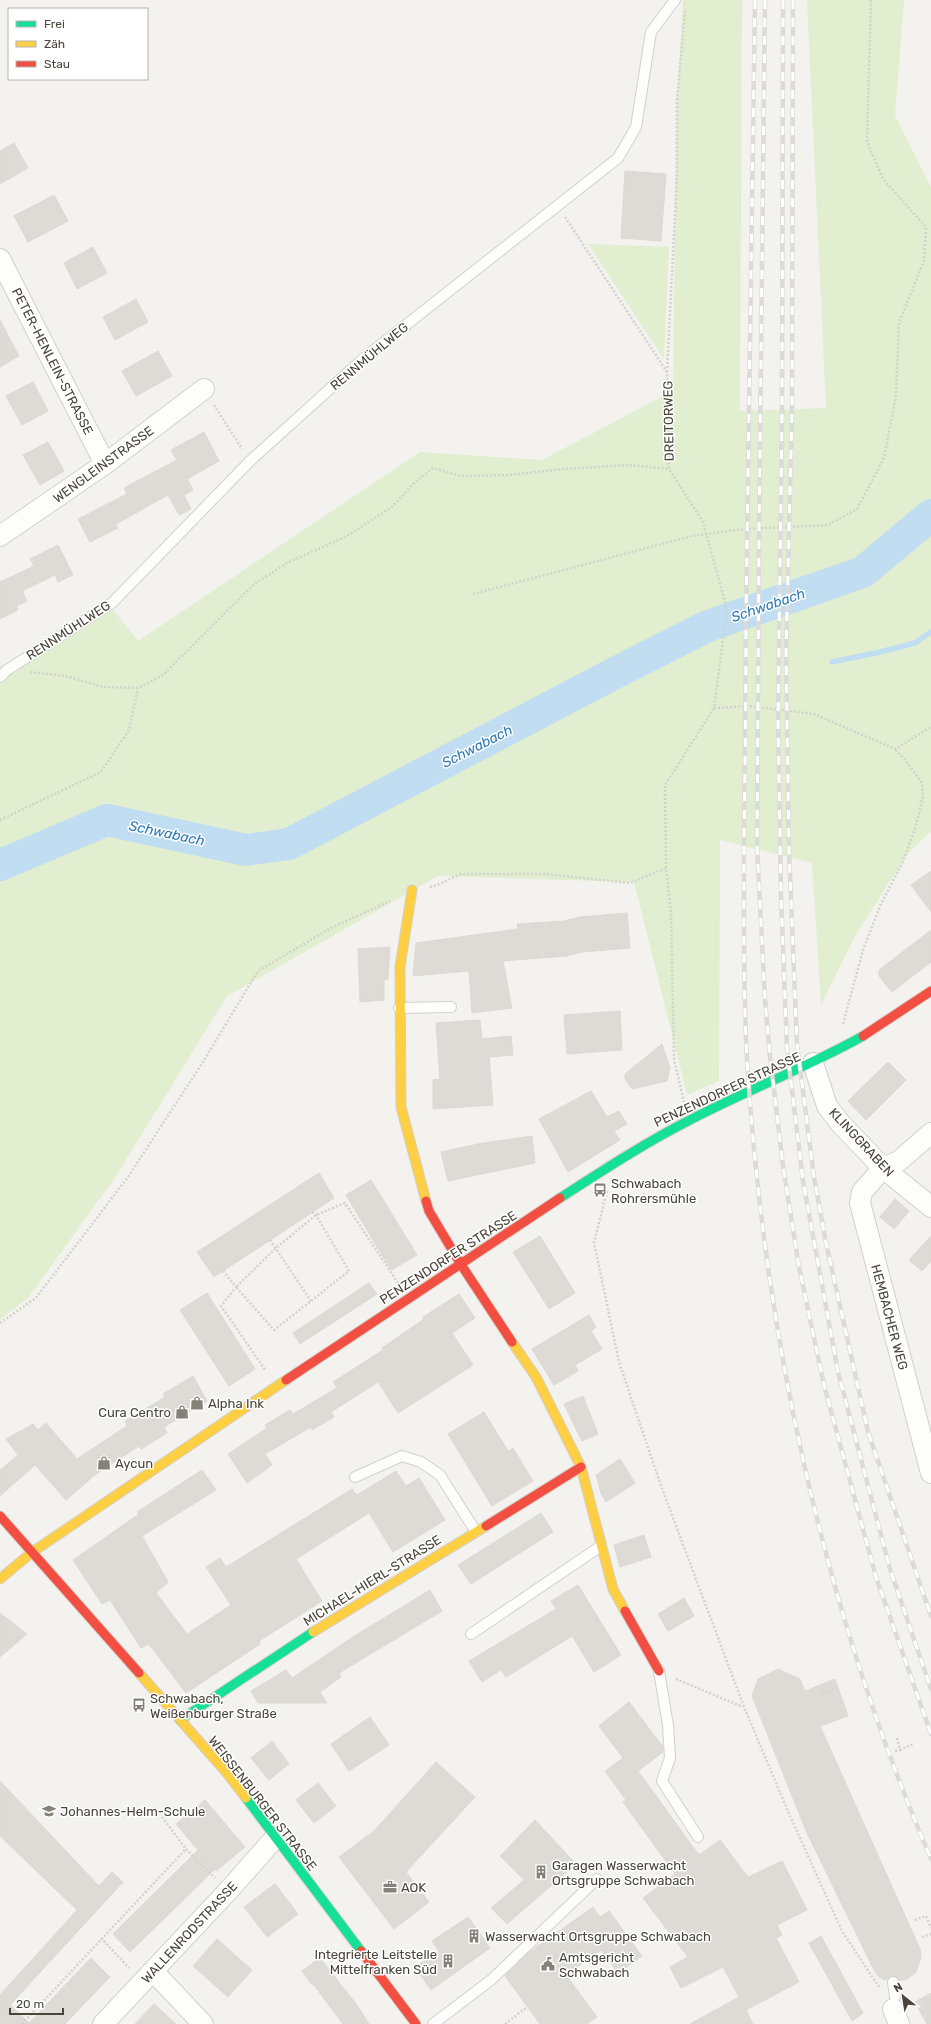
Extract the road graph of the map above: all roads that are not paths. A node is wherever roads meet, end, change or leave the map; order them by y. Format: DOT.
graph roads {
  1 [pos="675,0"];
  2 [pos="0,259"];
  3 [pos="204,389"];
  4 [pos="105,464"];
  5 [pos="0,536"];
  6 [pos="4,673"];
  7 [pos="412,890"];
  8 [pos="931,991"];
  9 [pos="451,1007"];
  10 [pos="399,1008"];
  11 [pos="813,1063"];
  12 [pos="931,1133"];
  13 [pos="883,1168"];
  14 [pos="931,1207"];
  15 [pos="460,1263"];
  16 [pos="580,1467"];
  17 [pos="931,1474"];
  18 [pos="355,1477"];
  19 [pos="0,1516"];
  20 [pos="476,1532"];
  21 [pos="602,1546"];
  22 [pos="31,1552"];
  23 [pos="0,1579"];
  24 [pos="470,1634"];
  25 [pos="660,1672"];
  26 [pos="180,1720"];
  27 [pos="698,1837"];
  28 [pos="275,1838"];
  29 [pos="597,1879"];
  30 [pos="148,1977"];
  31 [pos="893,1982"];
  32 [pos="896,2010"];
  33 [pos="103,2024"];
  34 [pos="202,2024"];
  35 [pos="416,2024"];
  36 [pos="433,2024"];
  1 -- 6 [label="lane, RENNMÜHLWEG"];
  2 -- 4 [label="street, PETER-HENLEIN-STRASSE"];
  3 -- 4 [label="street, WENGLEINSTRASSE"];
  4 -- 5 [label="street, WENGLEINSTRASSE"];
  7 -- 10 [label="main road"];
  8 -- 11 [label="main road, PENZENDORFER STRASSE"];
  9 -- 10 [label="lane"];
  10 -- 15 [label="main road"];
  11 -- 13 [label="street, KLINGGRABEN"];
  11 -- 15 [label="main road, PENZENDORFER STRASSE"];
  12 -- 13 [label="street"];
  13 -- 14 [label="street, KLINGGRABEN"];
  13 -- 17 [label="street, HEMBACHER WEG"];
  15 -- 16 [label="main road"];
  15 -- 22 [label="main road, PENZENDORFER STRASSE"];
  16 -- 20 [label="main road, MICHAEL-HIERL-STRASSE"];
  16 -- 21 [label="main road"];
  18 -- 20 [label="lane"];
  19 -- 22 [label="main road, WEISSENBURGER STRASSE"];
  20 -- 26 [label="main road, MICHAEL-HIERL-STRASSE"];
  21 -- 24 [label="lane"];
  21 -- 25 [label="main road"];
  22 -- 23 [label="main road, PENZENDORFER STRASSE"];
  22 -- 26 [label="main road, WEISSENBURGER STRASSE"];
  25 -- 27 [label="lane"];
  26 -- 28 [label="main road, WEISSENBURGER STRASSE"];
  28 -- 30 [label="street, WALLENRODSTRASSE"];
  28 -- 35 [label="main road, WEISSENBURGER STRASSE"];
  29 -- 36 [label="lane"];
  30 -- 33 [label="street, WALLENRODSTRASSE"];
  30 -- 34 [label="street"];
  31 -- 32 [label="lane"];
}
